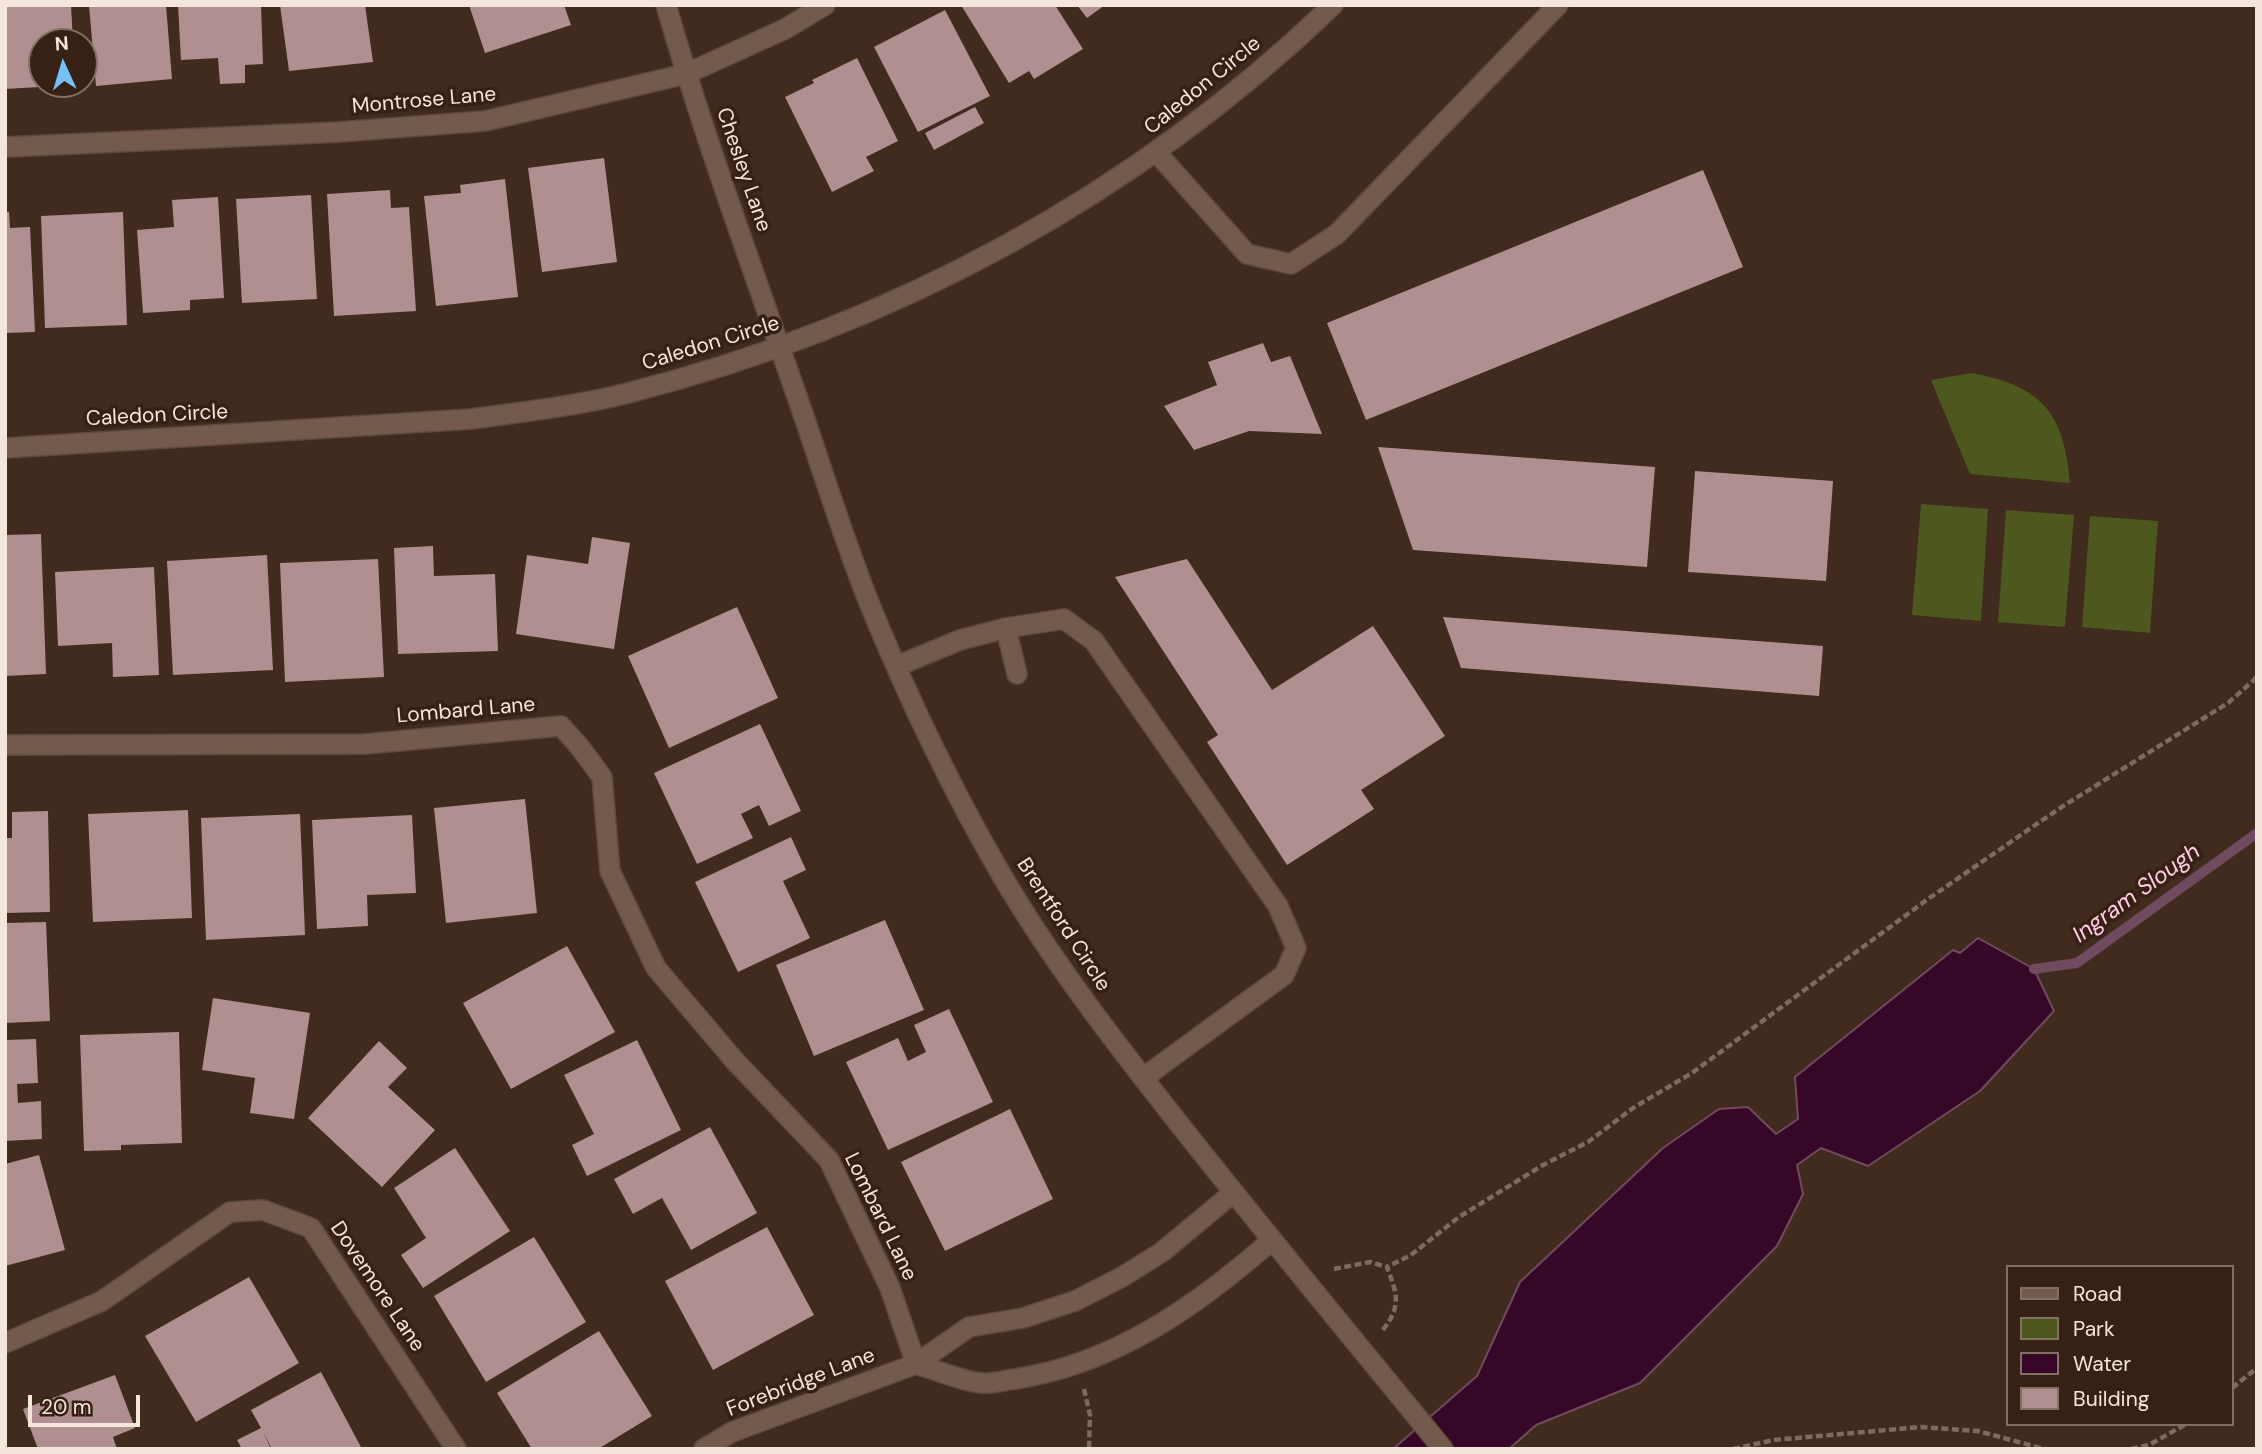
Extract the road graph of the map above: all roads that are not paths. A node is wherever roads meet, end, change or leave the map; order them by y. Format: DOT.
graph roads {
  1 [pos="666,5"];
  2 [pos="825,5"];
  3 [pos="1334,5"];
  4 [pos="1558,5"];
  5 [pos="686,74"];
  6 [pos="5,147"];
  7 [pos="1157,153"];
  8 [pos="780,348"];
  9 [pos="5,448"];
  10 [pos="1006,628"];
  11 [pos="897,666"];
  12 [pos="1017,674"];
  13 [pos="5,745"];
  14 [pos="1143,1078"];
  15 [pos="1233,1193"];
  16 [pos="1272,1240"];
  17 [pos="5,1343"];
  18 [pos="916,1364"];
  19 [pos="456,1449"];
  20 [pos="704,1449"];
  21 [pos="1443,1449"];
  1 -- 5 [label="street, Chesley Lane"];
  2 -- 5 [label="street, Montrose Lane"];
  3 -- 7 [label="street, Caledon Circle"];
  4 -- 7 [label="street"];
  5 -- 6 [label="street, Montrose Lane"];
  5 -- 8 [label="street, Chesley Lane"];
  7 -- 8 [label="street, Caledon Circle"];
  8 -- 9 [label="street, Caledon Circle"];
  8 -- 11 [label="street, Brentford Circle"];
  10 -- 11 [label="street"];
  10 -- 12 [label="street"];
  10 -- 14 [label="street"];
  11 -- 14 [label="street, Brentford Circle"];
  13 -- 18 [label="street, Lombard Lane"];
  14 -- 15 [label="street, Brentford Circle"];
  15 -- 16 [label="street, Brentford Circle"];
  15 -- 18 [label="street, Forebridge Lane"];
  16 -- 18 [label="street"];
  16 -- 21 [label="street, Brentford Circle"];
  17 -- 19 [label="street, Dovemore Lane"];
  18 -- 20 [label="street, Forebridge Lane"];
}
